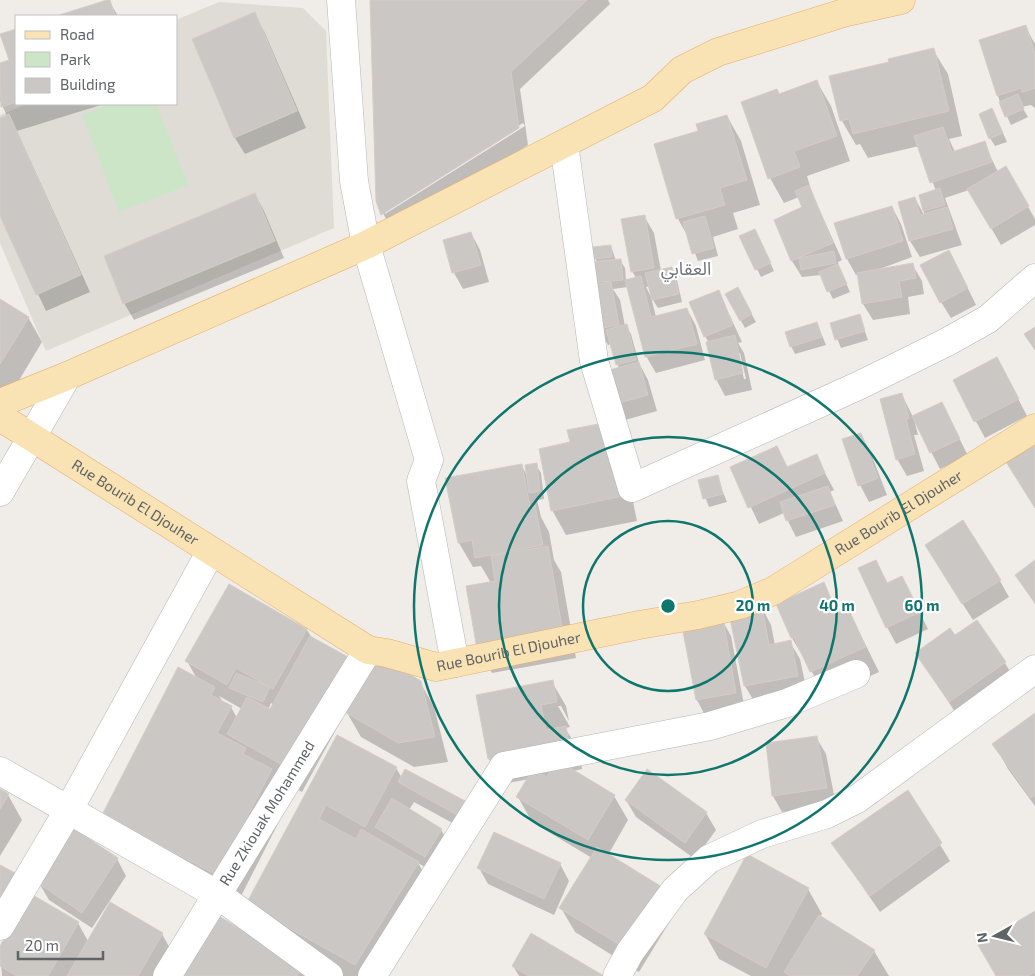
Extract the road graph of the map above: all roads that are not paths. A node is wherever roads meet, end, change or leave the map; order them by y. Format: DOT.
graph roads {
  1 [pos="341,0"];
  2 [pos="902,0"];
  3 [pos="564,144"];
  4 [pos="366,245"];
  5 [pos="1035,278"];
  6 [pos="67,376"];
  7 [pos="0,403"];
  8 [pos="0,417"];
  9 [pos="1035,428"];
  10 [pos="30,436"];
  11 [pos="0,492"];
  12 [pos="211,551"];
  13 [pos="368,650"];
  14 [pos="455,663"];
  15 [pos="1035,669"];
  16 [pos="856,674"];
  17 [pos="0,771"];
  18 [pos="68,811"];
  19 [pos="218,895"];
  20 [pos="0,926"];
  21 [pos="167,976"];
  22 [pos="329,976"];
  23 [pos="372,976"];
  24 [pos="617,976"];
  1 -- 4 [label="street"];
  2 -- 3 [label="main road"];
  3 -- 4 [label="main road"];
  3 -- 5 [label="street"];
  4 -- 6 [label="main road"];
  4 -- 14 [label="street"];
  6 -- 7 [label="main road"];
  6 -- 10 [label="street"];
  8 -- 10 [label="main road, Rue Bourib El Djouher"];
  9 -- 14 [label="main road, Rue Bourib El Djouher"];
  10 -- 11 [label="street"];
  10 -- 12 [label="main road, Rue Bourib El Djouher"];
  12 -- 13 [label="main road, Rue Bourib El Djouher"];
  12 -- 18 [label="street"];
  13 -- 14 [label="main road, Rue Bourib El Djouher"];
  13 -- 19 [label="street, Rue Zkiouak Mohammed"];
  15 -- 24 [label="street"];
  16 -- 23 [label="street"];
  17 -- 18 [label="street"];
  18 -- 19 [label="street"];
  18 -- 20 [label="street"];
  19 -- 21 [label="street, Rue Zkiouak Mohammed"];
  19 -- 22 [label="street"];
}
